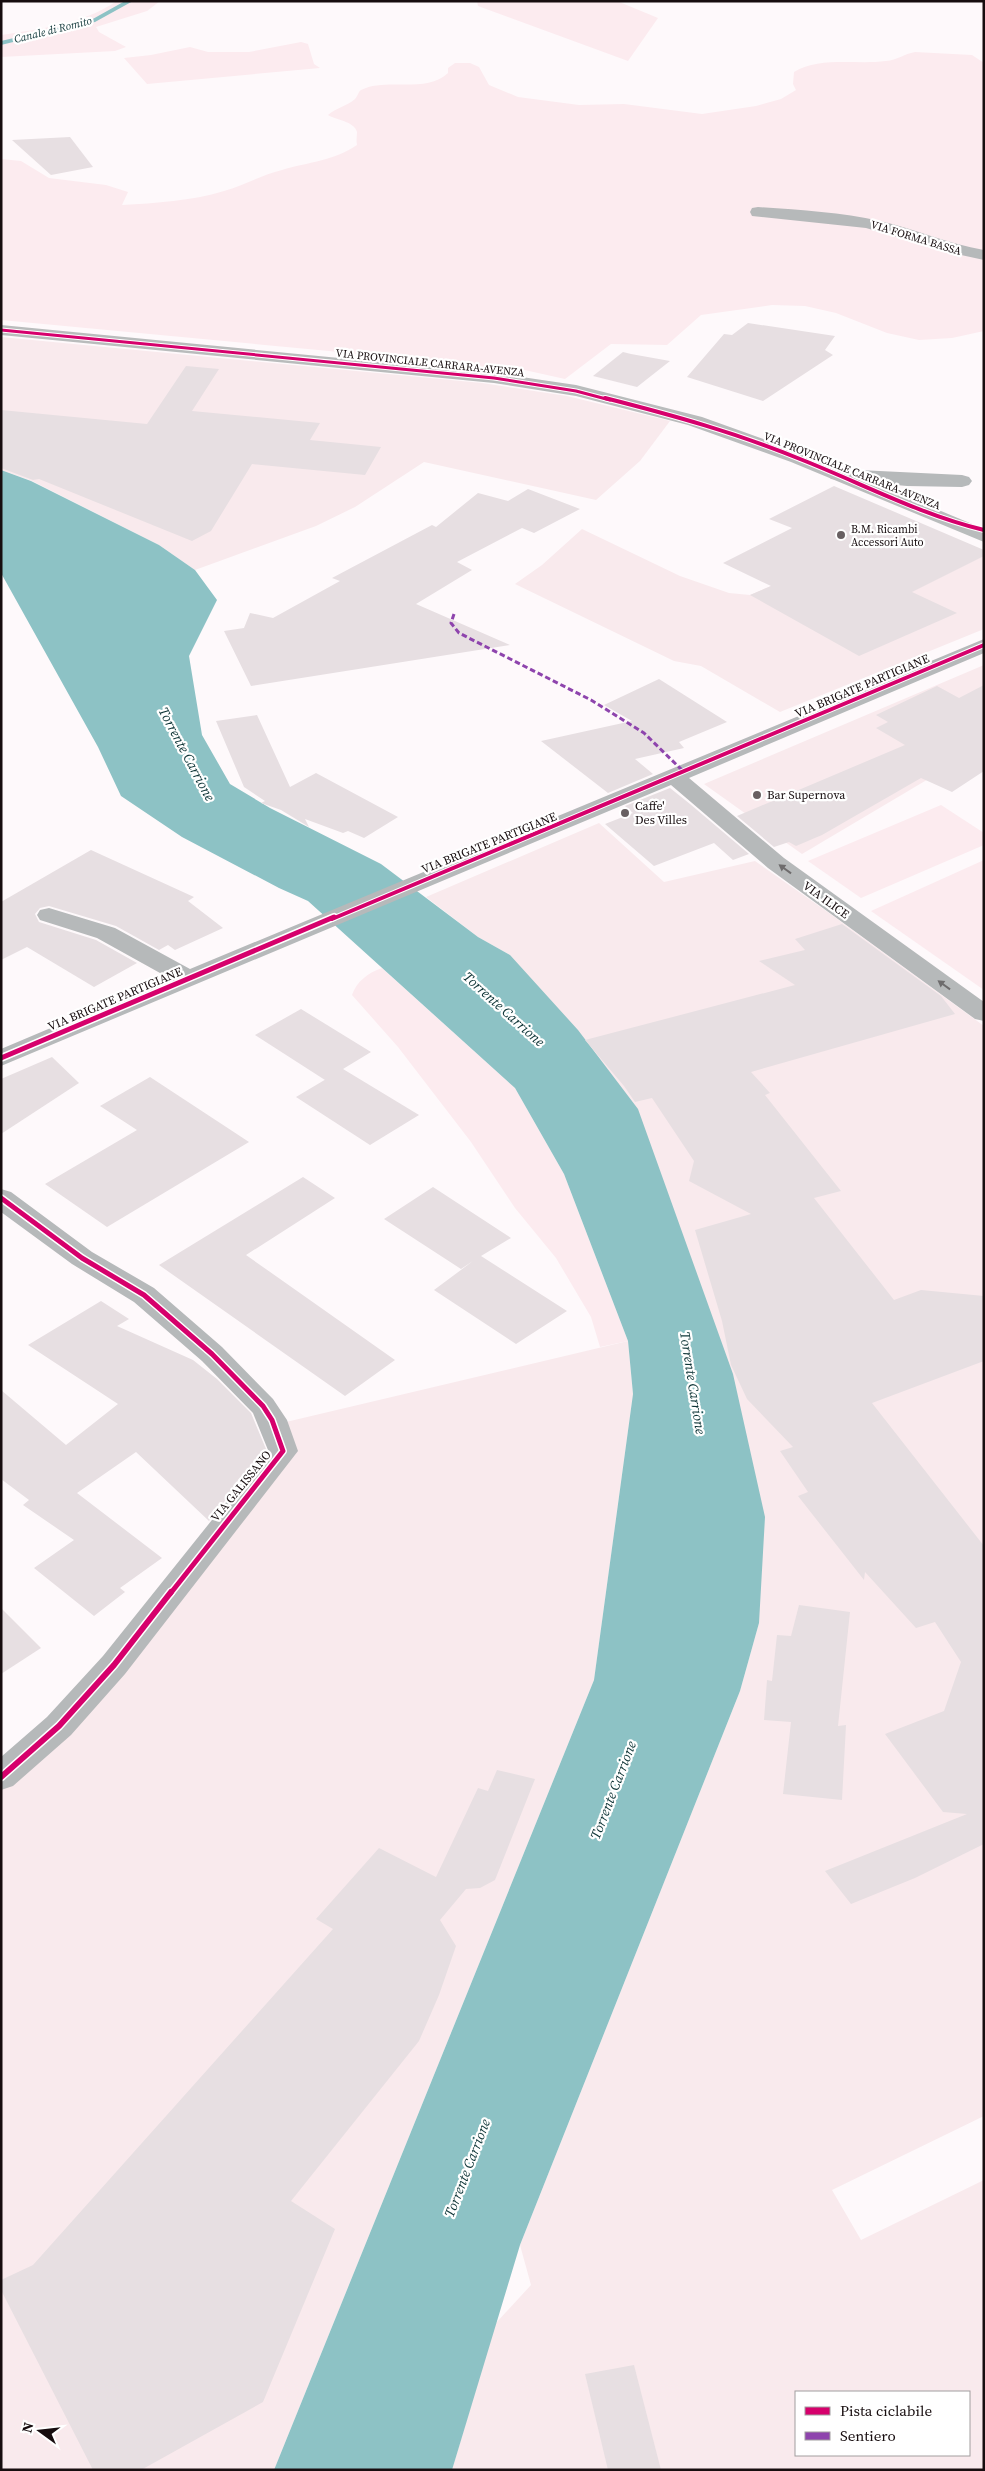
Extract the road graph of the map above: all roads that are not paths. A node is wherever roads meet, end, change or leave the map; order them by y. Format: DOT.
graph roads {
  1 [pos="758,212"];
  2 [pos="984,255"];
  3 [pos="1,330"];
  4 [pos="838,474"];
  5 [pos="895,497"];
  6 [pos="955,523"];
  7 [pos="984,530"];
  8 [pos="984,536"];
  9 [pos="984,646"];
  10 [pos="675,778"];
  11 [pos="49,916"];
  12 [pos="188,978"];
  13 [pos="984,1014"];
  14 [pos="1,1058"];
  15 [pos="1,1198"];
  16 [pos="1,1777"];
  1 -- 2 [label="street, VIA FORMA BASSA"];
  3 -- 4 [label="main road, VIA PROVINCIALE CARRARA-AVENZA"];
  4 -- 5 [label="main road, VIA PROVINCIALE CARRARA-AVENZA"];
  4 -- 5 [label="street"];
  5 -- 6 [label="main road, VIA PROVINCIALE CARRARA-AVENZA"];
  6 -- 7 [label="main road, VIA PROVINCIALE CARRARA-AVENZA"];
  6 -- 8 [label="main road, VIA PROVINCIALE CARRARA-AVENZA"];
  9 -- 10 [label="street, VIA BRIGATE PARTIGIANE"];
  10 -- 12 [label="street, VIA BRIGATE PARTIGIANE"];
  13 -- 10 [label="street, VIA ILICE, one-way"];
  11 -- 12 [label="street, VIA BRIGATE PARTIGIANE"];
  12 -- 14 [label="street, VIA BRIGATE PARTIGIANE"];
  15 -- 16 [label="street, VIA GALISSANO"];
}
